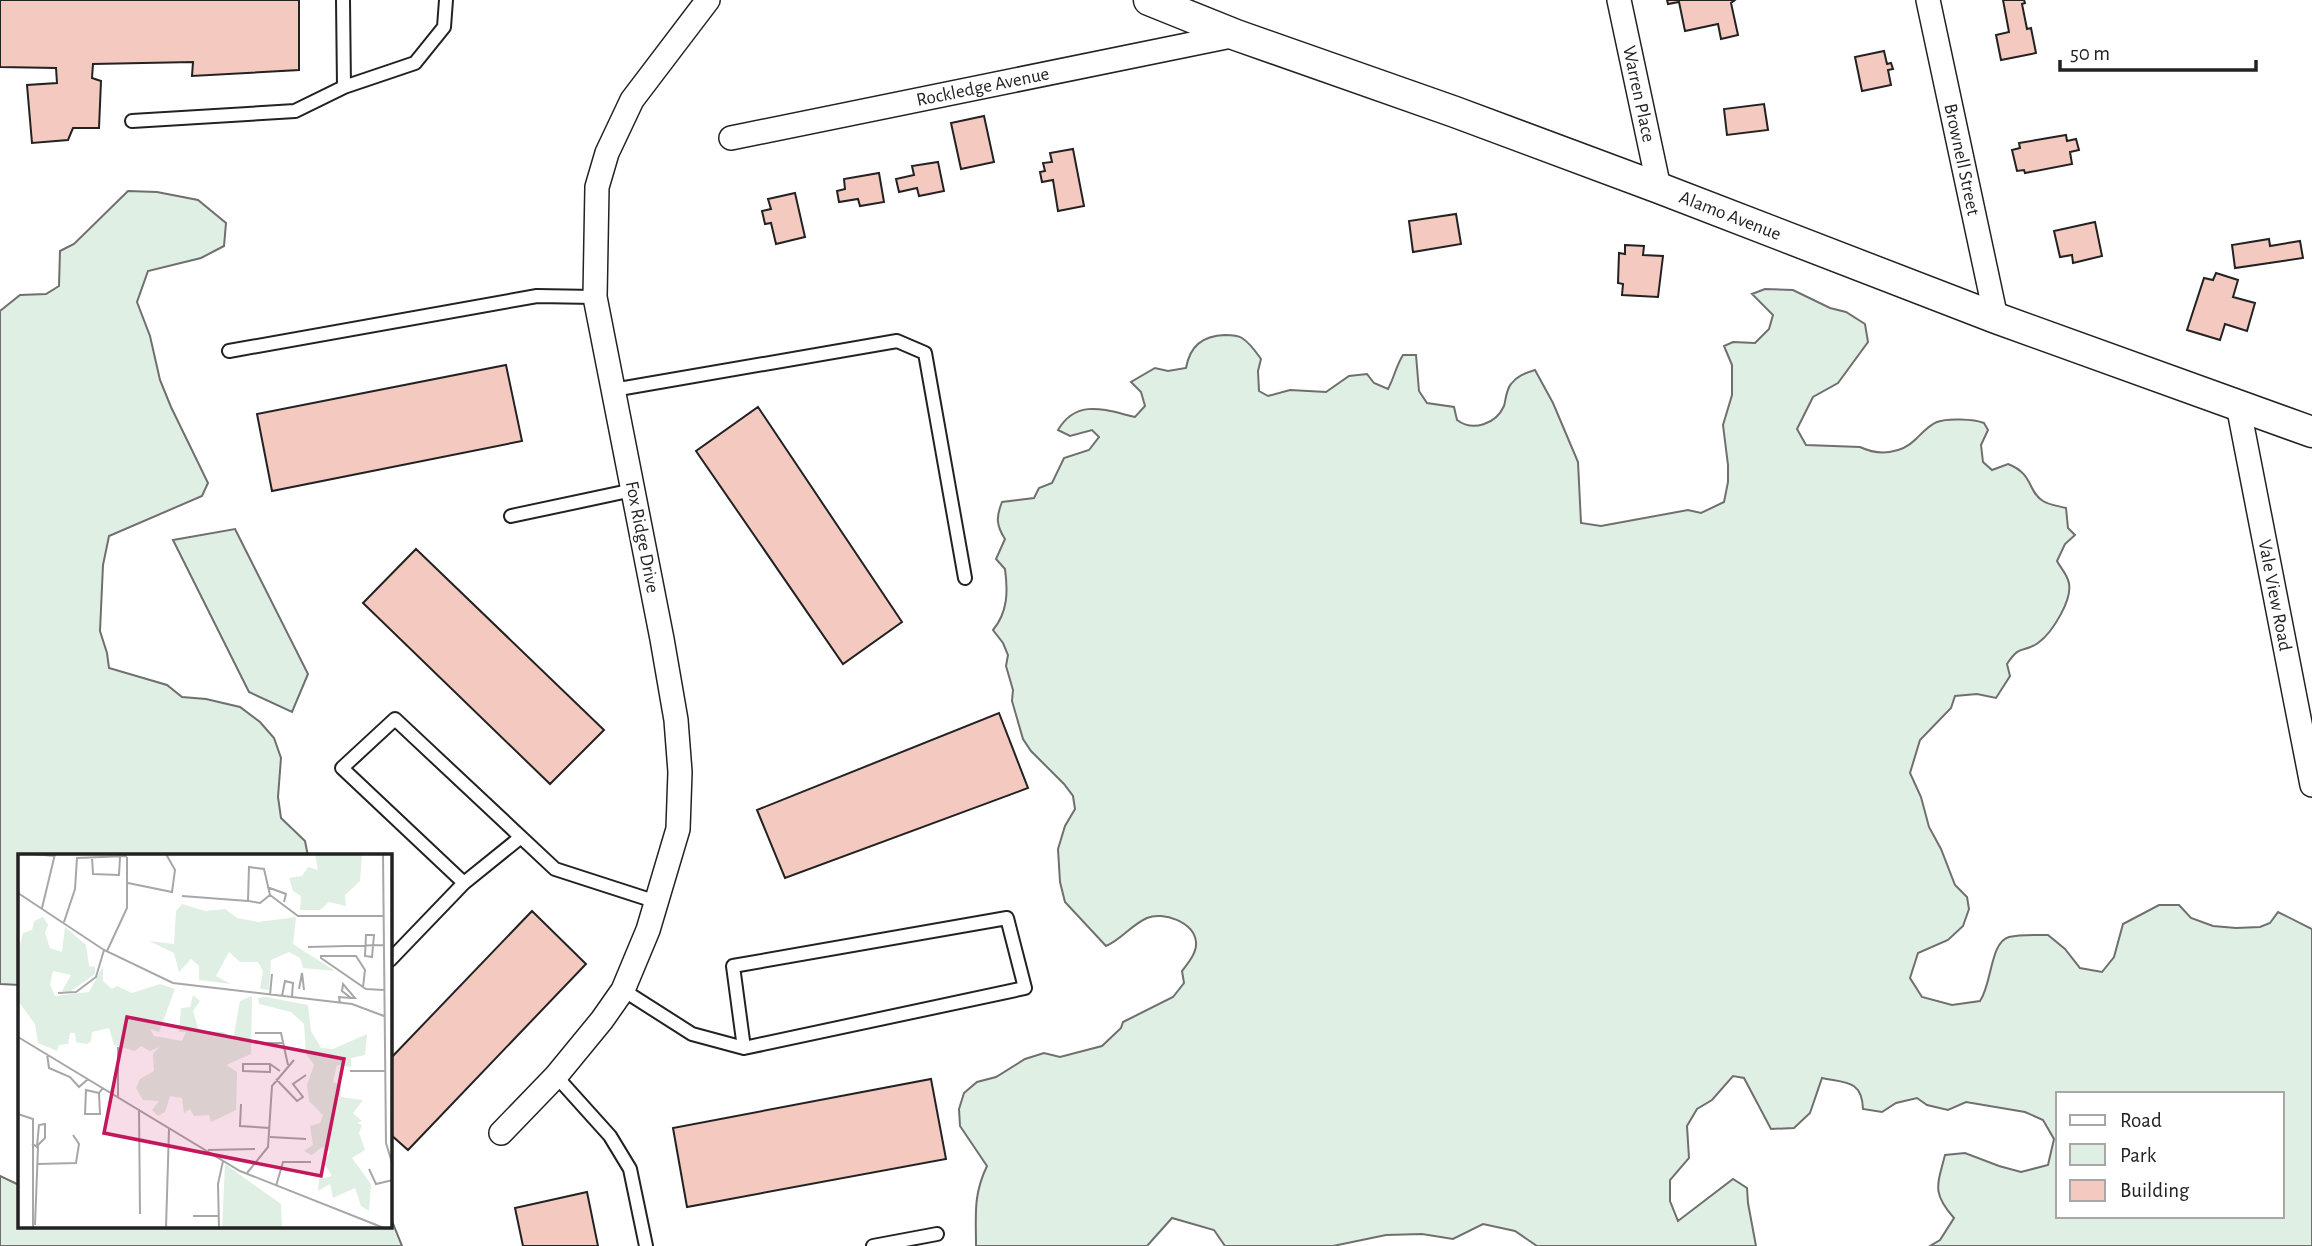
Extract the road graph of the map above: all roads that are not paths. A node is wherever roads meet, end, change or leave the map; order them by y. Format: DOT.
graph roads {
  1 [pos="343,0"];
  2 [pos="446,0"];
  3 [pos="708,0"];
  4 [pos="1149,0"];
  5 [pos="1619,0"];
  6 [pos="1928,0"];
  7 [pos="1236,34"];
  8 [pos="344,86"];
  9 [pos="132,121"];
  10 [pos="731,138"];
  11 [pos="1658,188"];
  12 [pos="595,298"];
  13 [pos="1996,318"];
  14 [pos="229,351"];
  15 [pos="613,390"];
  16 [pos="2238,405"];
  17 [pos="2312,432"];
  18 [pos="633,490"];
  19 [pos="511,516"];
  20 [pos="965,578"];
  21 [pos="2312,785"];
  22 [pos="521,837"];
  23 [pos="464,883"];
  24 [pos="657,902"];
  25 [pos="392,958"];
  26 [pos="623,990"];
  27 [pos="744,1048"];
  28 [pos="556,1076"];
  29 [pos="501,1133"];
  30 [pos="937,1234"];
  31 [pos="646,1246"];
  32 [pos="873,1246"];
  1 -- 8 [label="lane"];
  2 -- 8 [label="lane"];
  3 -- 12 [label="street, Fox Ridge Drive"];
  4 -- 7 [label="street, Alamo Avenue"];
  5 -- 11 [label="street, Warren Place"];
  6 -- 13 [label="street, Brownell Street"];
  7 -- 10 [label="street, Rockledge Avenue"];
  7 -- 11 [label="street, Alamo Avenue"];
  8 -- 9 [label="lane"];
  11 -- 13 [label="street, Alamo Avenue"];
  12 -- 14 [label="lane"];
  12 -- 15 [label="street, Fox Ridge Drive"];
  13 -- 16 [label="street, Alamo Avenue"];
  15 -- 18 [label="street, Fox Ridge Drive"];
  15 -- 20 [label="lane"];
  16 -- 17 [label="street, Alamo Avenue"];
  16 -- 21 [label="street, Vale View Road"];
  18 -- 19 [label="lane"];
  18 -- 24 [label="street, Fox Ridge Drive"];
  22 -- 23 [label="lane"];
  22 -- 23 [label="lane"];
  22 -- 24 [label="lane"];
  23 -- 25 [label="lane"];
  24 -- 26 [label="street, Fox Ridge Drive"];
  26 -- 27 [label="lane"];
  26 -- 28 [label="street, Fox Ridge Drive"];
  27 -- 27 [label="lane"];
  28 -- 29 [label="street, Fox Ridge Drive"];
  28 -- 31 [label="lane"];
  30 -- 32 [label="lane"];
}
